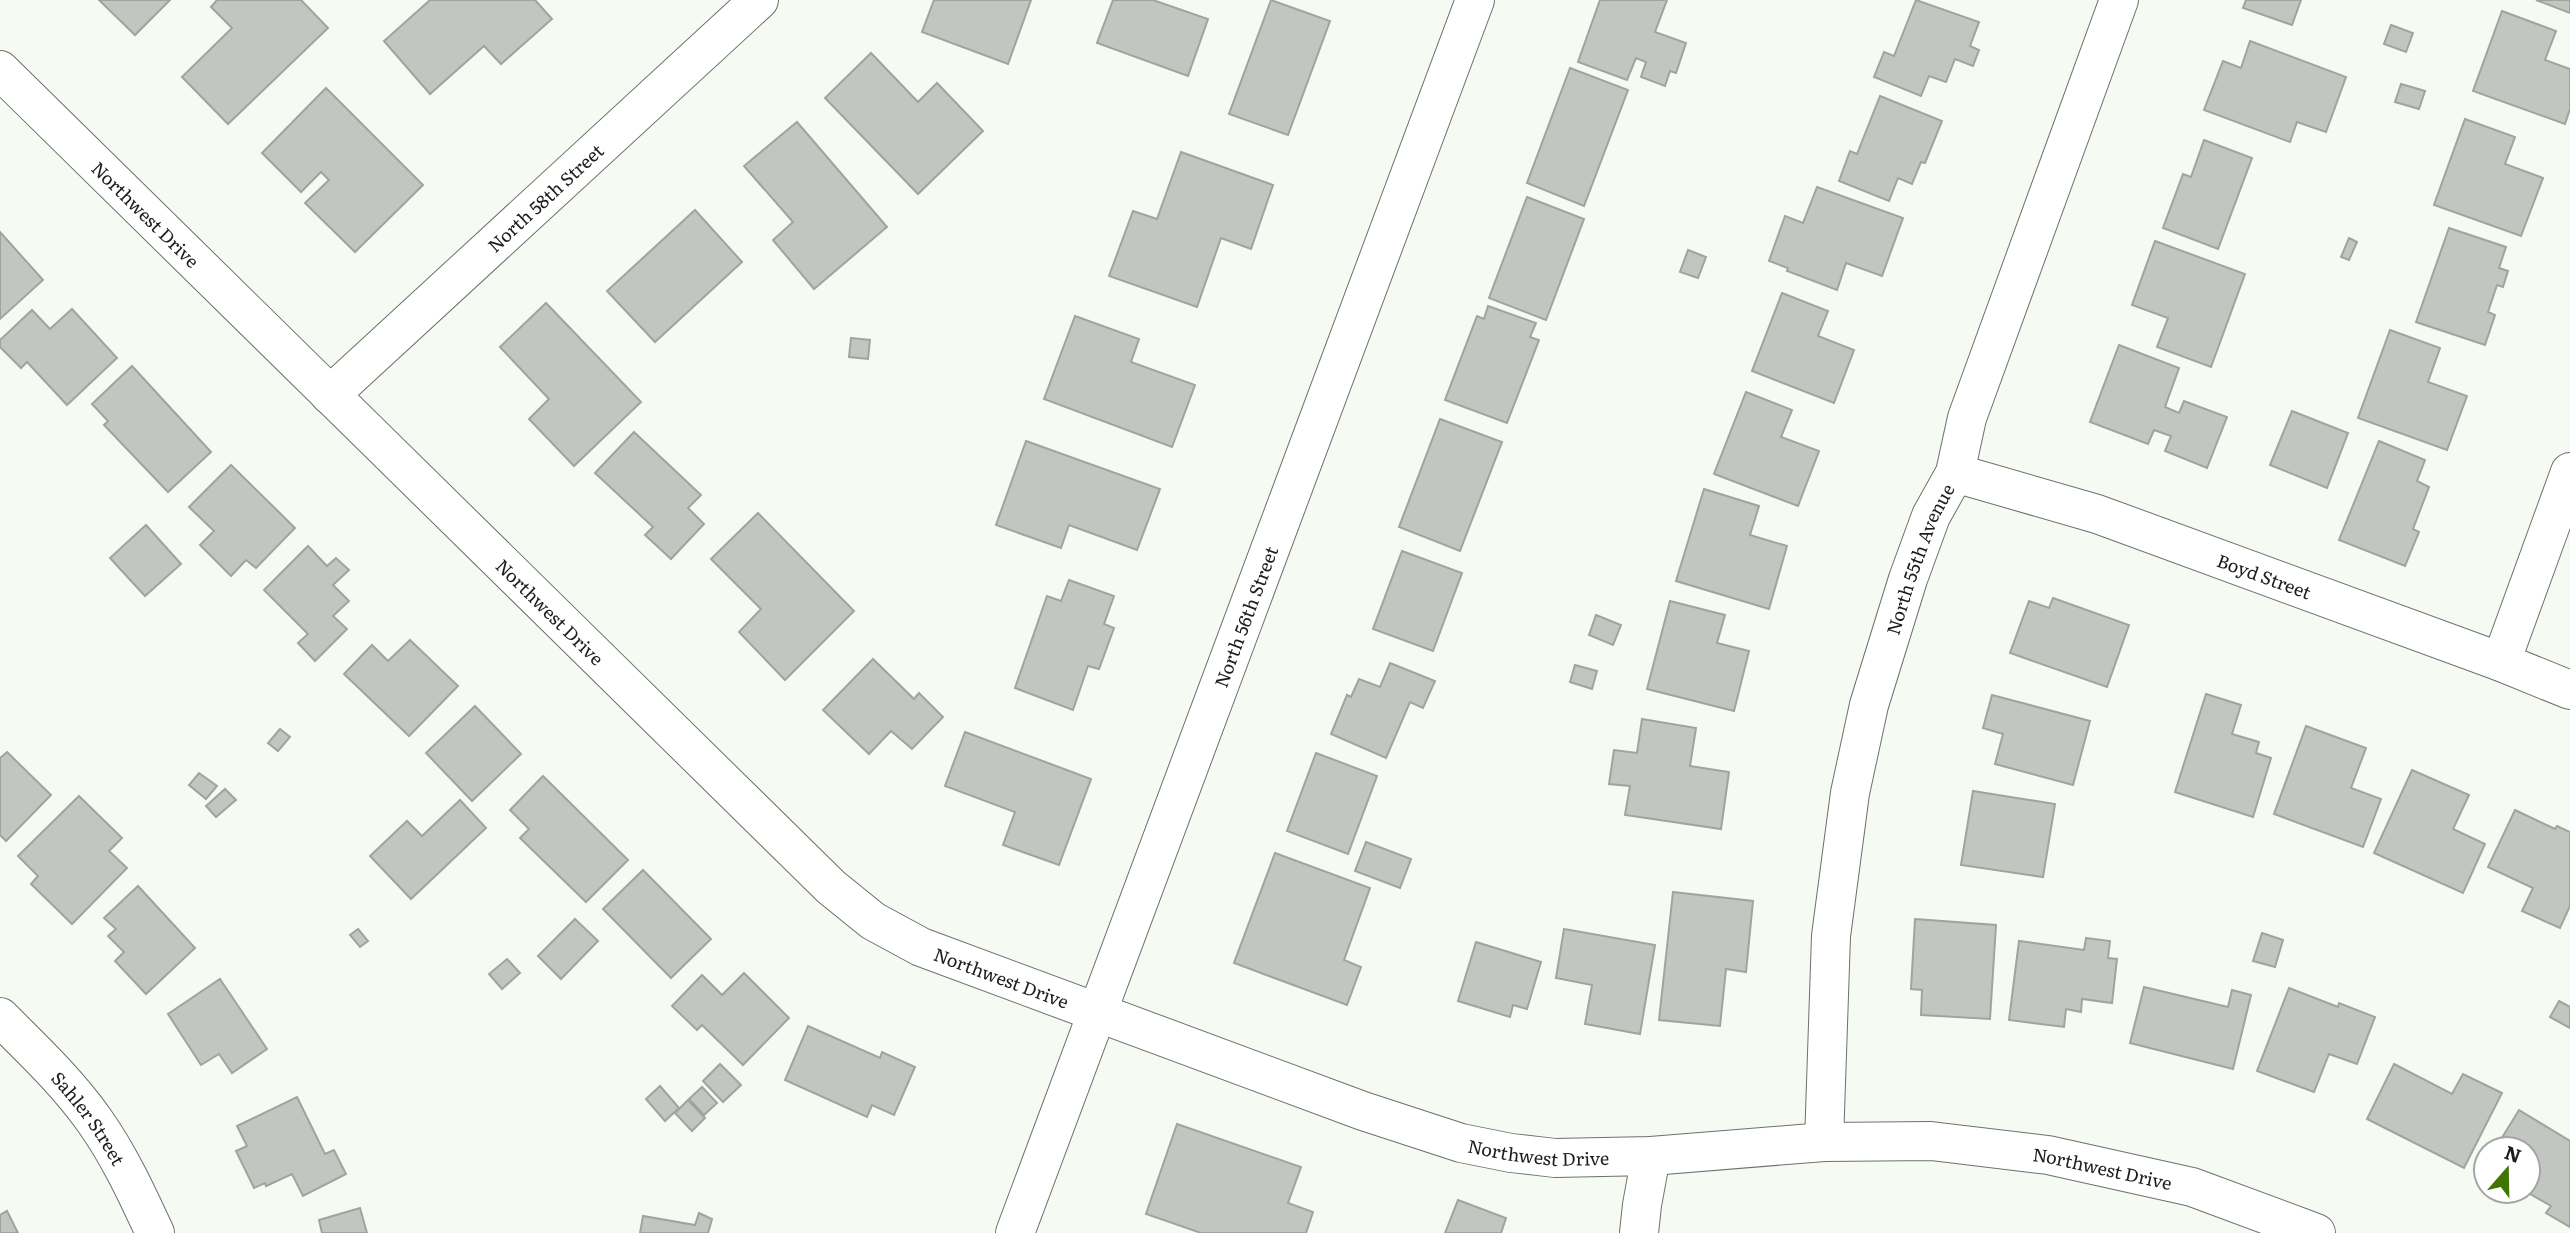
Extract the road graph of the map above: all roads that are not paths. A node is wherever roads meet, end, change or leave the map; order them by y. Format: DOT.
graph roads {
  1 [pos="759,0"];
  2 [pos="1475,0"];
  3 [pos="2119,0"];
  4 [pos="0,70"];
  5 [pos="330,395"];
  6 [pos="2570,472"];
  7 [pos="1955,473"];
  8 [pos="2501,662"];
  9 [pos="2570,691"];
  10 [pos="1097,1013"];
  11 [pos="0,1017"];
  12 [pos="1824,1142"];
  13 [pos="1651,1156"];
  14 [pos="2298,1229"];
  15 [pos="155,1233"];
  16 [pos="1015,1233"];
  17 [pos="1639,1233"];
  1 -- 5 [label="street, North 58th Street"];
  2 -- 10 [label="street, North 56th Street"];
  3 -- 7 [label="street, North 55th Avenue"];
  4 -- 5 [label="street, Northwest Drive"];
  5 -- 10 [label="street, Northwest Drive"];
  6 -- 8 [label="street"];
  7 -- 8 [label="street, Boyd Street"];
  7 -- 12 [label="street, North 55th Avenue"];
  8 -- 9 [label="street, Boyd Street"];
  10 -- 13 [label="street, Northwest Drive"];
  10 -- 16 [label="street, North 56th Street"];
  11 -- 15 [label="street, Sahler Street"];
  12 -- 13 [label="street, Northwest Drive"];
  12 -- 14 [label="street, Northwest Drive"];
  13 -- 17 [label="street"];
}
